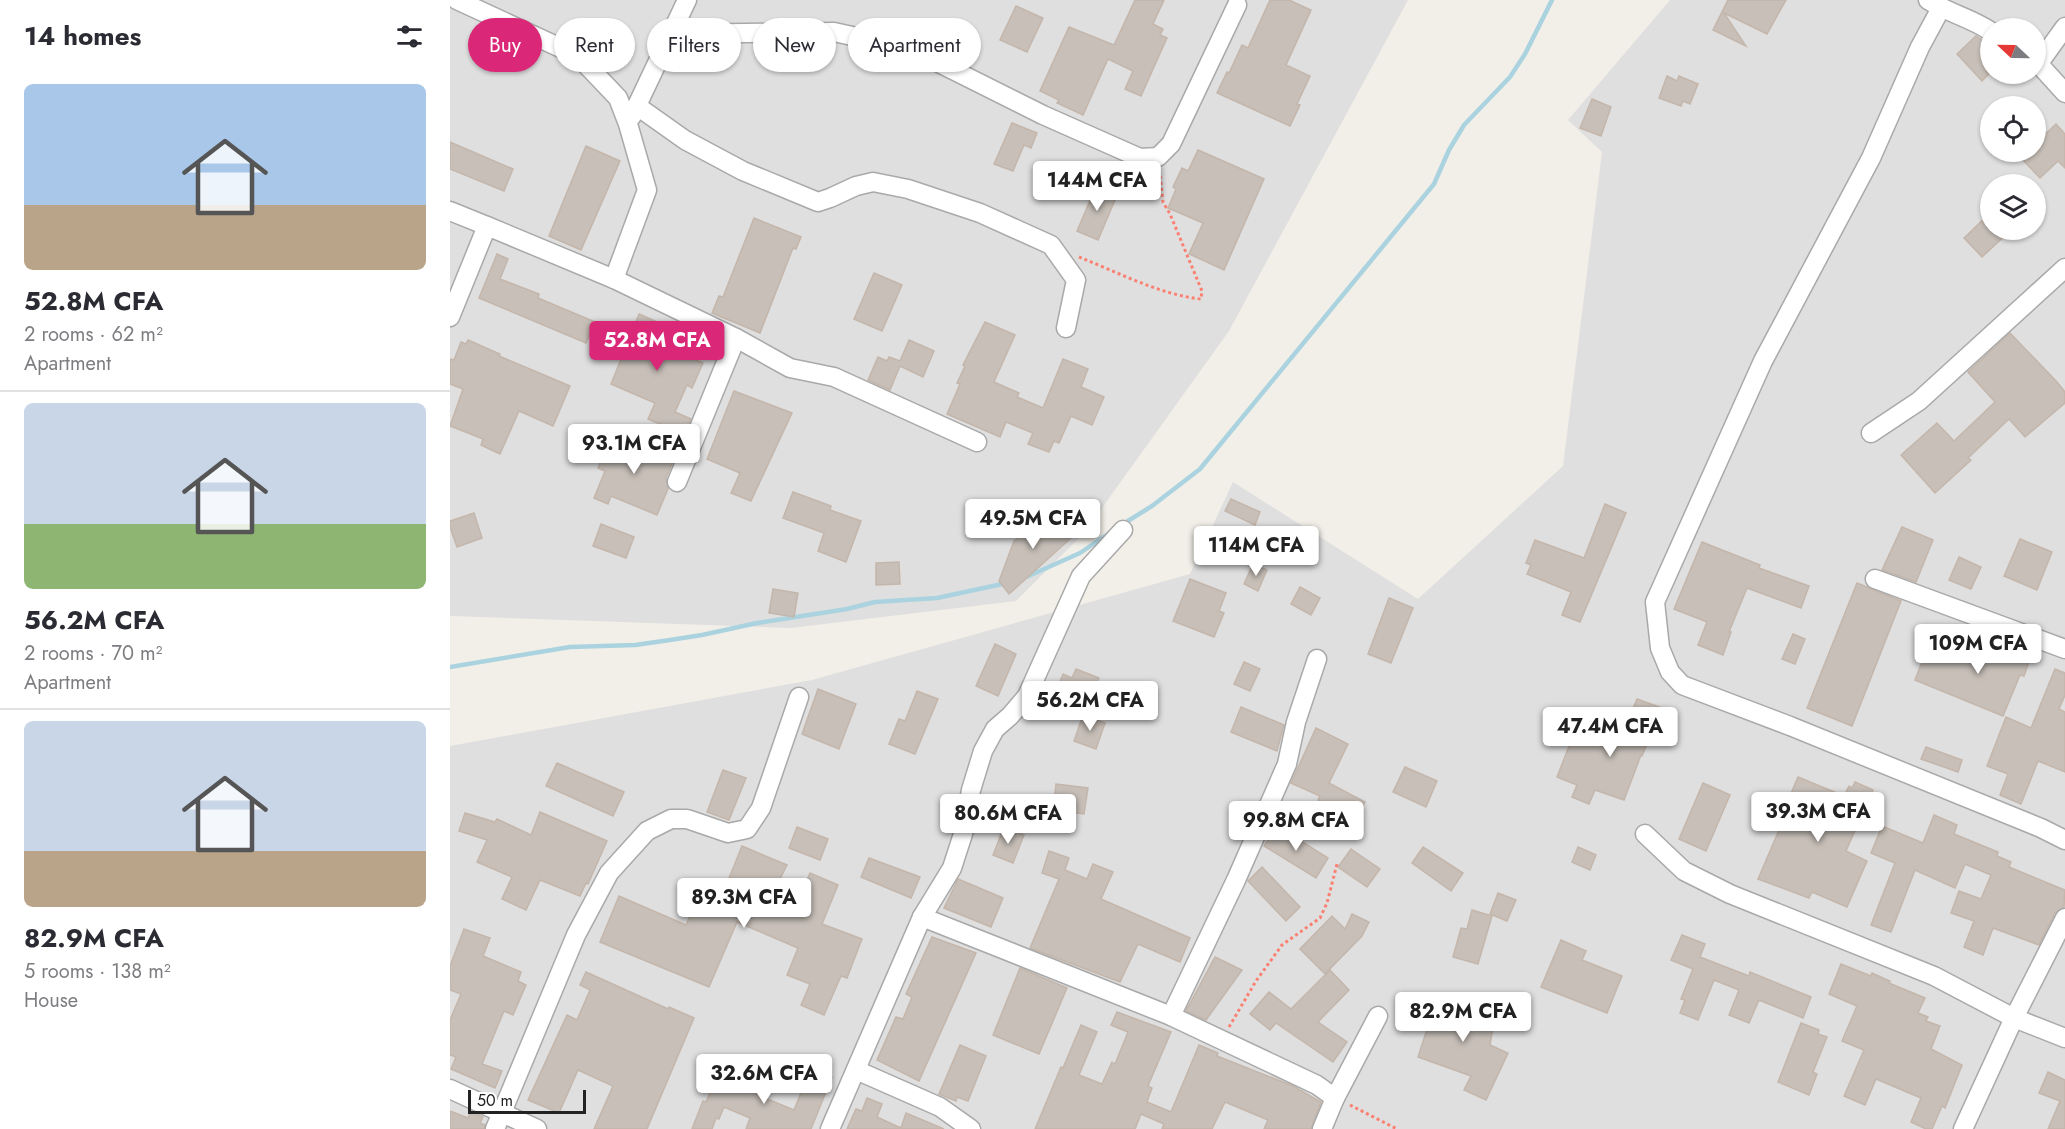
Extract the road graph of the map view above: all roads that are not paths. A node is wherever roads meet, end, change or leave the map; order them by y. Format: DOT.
graph roads {
  1 [pos="457,0"];
  2 [pos="687,0"];
  3 [pos="1236,2"];
  4 [pos="1934,4"];
  5 [pos="678,18"];
  6 [pos="1980,24"];
  7 [pos="2065,27"];
  8 [pos="741,33"];
  9 [pos="2046,51"];
  10 [pos="653,72"];
  11 [pos="2046,72"];
  12 [pos="2065,93"];
  13 [pos="637,106"];
  14 [pos="628,123"];
  15 [pos="450,211"];
  16 [pos="487,226"];
  17 [pos="2065,268"];
  18 [pos="614,279"];
  19 [pos="450,317"];
  20 [pos="1066,328"];
  21 [pos="736,338"];
  22 [pos="1871,433"];
  23 [pos="977,442"];
  24 [pos="677,482"];
  25 [pos="1122,530"];
  26 [pos="1875,579"];
  27 [pos="2065,649"];
  28 [pos="1317,659"];
  29 [pos="799,697"];
  30 [pos="1644,834"];
  31 [pos="2065,840"];
  32 [pos="922,917"];
  33 [pos="2065,918"];
  34 [pos="1171,1016"];
  35 [pos="1378,1016"];
  36 [pos="2014,1018"];
  37 [pos="2065,1038"];
  38 [pos="856,1070"];
  39 [pos="450,1089"];
  40 [pos="1335,1098"];
  41 [pos="499,1121"];
  42 [pos="537,1129"];
  43 [pos="830,1129"];
  44 [pos="971,1129"];
  45 [pos="1322,1129"];
  46 [pos="1963,1129"];
  1 -- 14 [label="street"];
  2 -- 5 [label="street"];
  3 -- 8 [label="street"];
  4 -- 6 [label="street"];
  4 -- 31 [label="street"];
  7 -- 9 [label="street"];
  10 -- 13 [label="street"];
  11 -- 12 [label="street"];
  13 -- 14 [label="street"];
  13 -- 20 [label="street"];
  14 -- 18 [label="street"];
  15 -- 16 [label="street"];
  16 -- 18 [label="street"];
  16 -- 19 [label="street"];
  17 -- 22 [label="street"];
  18 -- 21 [label="street"];
  21 -- 23 [label="street"];
  21 -- 24 [label="street"];
  25 -- 32 [label="street"];
  26 -- 27 [label="street"];
  28 -- 34 [label="street"];
  29 -- 41 [label="street"];
  30 -- 36 [label="street"];
  32 -- 34 [label="street"];
  32 -- 38 [label="street"];
  33 -- 36 [label="street"];
  34 -- 40 [label="street"];
  35 -- 40 [label="street"];
  36 -- 37 [label="street"];
  36 -- 46 [label="street"];
  38 -- 43 [label="street"];
  38 -- 44 [label="street"];
  39 -- 41 [label="street"];
  40 -- 45 [label="street"];
  41 -- 42 [label="street"];
}
